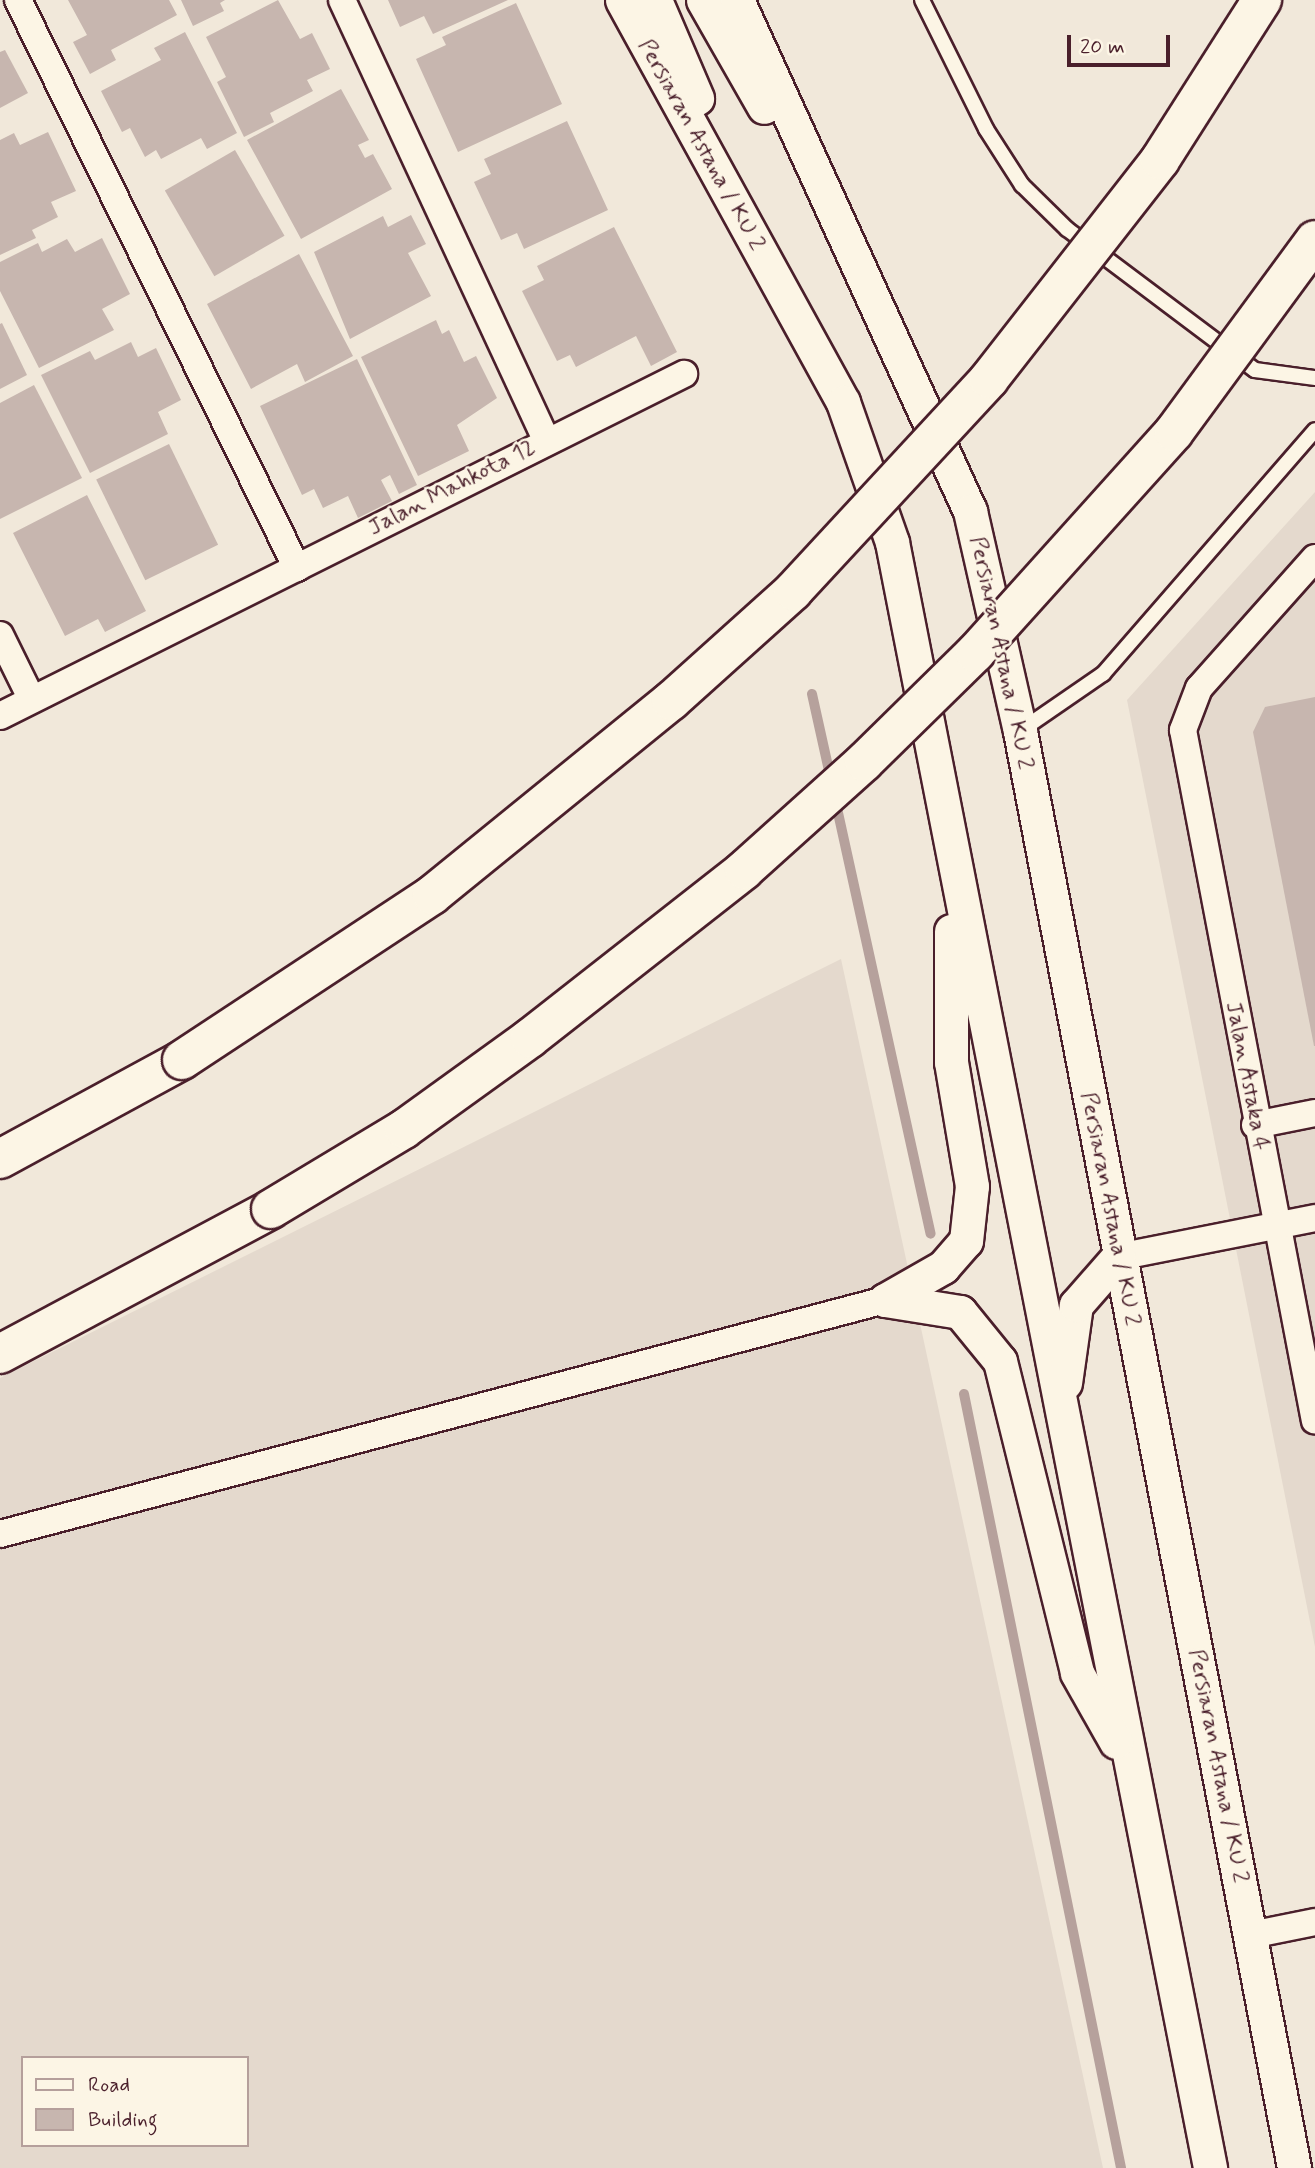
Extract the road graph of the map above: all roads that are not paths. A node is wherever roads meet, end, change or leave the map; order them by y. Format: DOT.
graph roads {
  1 [pos="18,0"];
  2 [pos="342,0"];
  3 [pos="622,0"];
  4 [pos="655,0"];
  5 [pos="703,0"];
  6 [pos="737,0"];
  7 [pos="752,0"];
  8 [pos="922,0"];
  9 [pos="1262,0"];
  10 [pos="752,33"];
  11 [pos="1315,240"];
  12 [pos="858,272"];
  13 [pos="781,289"];
  14 [pos="684,374"];
  15 [pos="1315,378"];
  16 [pos="1315,429"];
  17 [pos="546,440"];
  18 [pos="1315,558"];
  19 [pos="297,568"];
  20 [pos="0,635"];
  21 [pos="32,700"];
  22 [pos="0,716"];
  23 [pos="1020,731"];
  24 [pos="951,851"];
  25 [pos="1315,1113"];
  26 [pos="1255,1125"];
  27 [pos="0,1159"];
  28 [pos="1315,1218"];
  29 [pos="1276,1226"];
  30 [pos="1118,1257"];
  31 [pos="884,1300"];
  32 [pos="0,1354"];
  33 [pos="1315,1421"];
  34 [pos="1061,1424"];
  35 [pos="0,1534"];
  36 [pos="1130,1768"];
  37 [pos="1315,1922"];
  38 [pos="1251,1934"];
  39 [pos="1210,2168"];
  40 [pos="1294,2168"];
  1 -- 19 [label="street"];
  2 -- 17 [label="street, Jalan Mahkota 12"];
  3 -- 13 [label="street, Persiaran Astana / KU 2"];
  4 -- 13 [label="street, Persiaran Astana / KU 2"];
  5 -- 12 [label="street, Persiaran Astana / KU 2"];
  6 -- 10 [label="street, Persiaran Astana / KU 2"];
  7 -- 10 [label="lane"];
  8 -- 15 [label="lane"];
  9 -- 27 [label="highway, bridge"];
  10 -- 12 [label="street, Persiaran Astana / KU 2"];
  11 -- 32 [label="highway, bridge"];
  12 -- 23 [label="street, Persiaran Astana / KU 2"];
  13 -- 24 [label="street, Persiaran Astana / KU 2"];
  14 -- 17 [label="street"];
  16 -- 23 [label="lane"];
  17 -- 19 [label="street, Jalan Mahkota 12"];
  18 -- 26 [label="street, Jalan Astaka 4"];
  19 -- 21 [label="street, Jalan Mahkota 12"];
  20 -- 21 [label="street"];
  21 -- 22 [label="street, Jalan Mahkota 12"];
  23 -- 30 [label="street, Persiaran Astana / KU 2"];
  24 -- 31 [label="street"];
  24 -- 34 [label="street, Persiaran Astana / KU 2"];
  25 -- 26 [label="street"];
  26 -- 29 [label="street, Jalan Astaka 4"];
  28 -- 29 [label="street"];
  29 -- 30 [label="street"];
  29 -- 33 [label="street, Jalan Astaka 4"];
  30 -- 34 [label="street"];
  30 -- 38 [label="street, Persiaran Astana / KU 2"];
  31 -- 35 [label="street"];
  31 -- 36 [label="street"];
  34 -- 36 [label="street, Persiaran Astana / KU 2"];
  36 -- 39 [label="street, Persiaran Astana / KU 2"];
  37 -- 38 [label="street"];
  38 -- 40 [label="street, Persiaran Astana / KU 2"];
}
